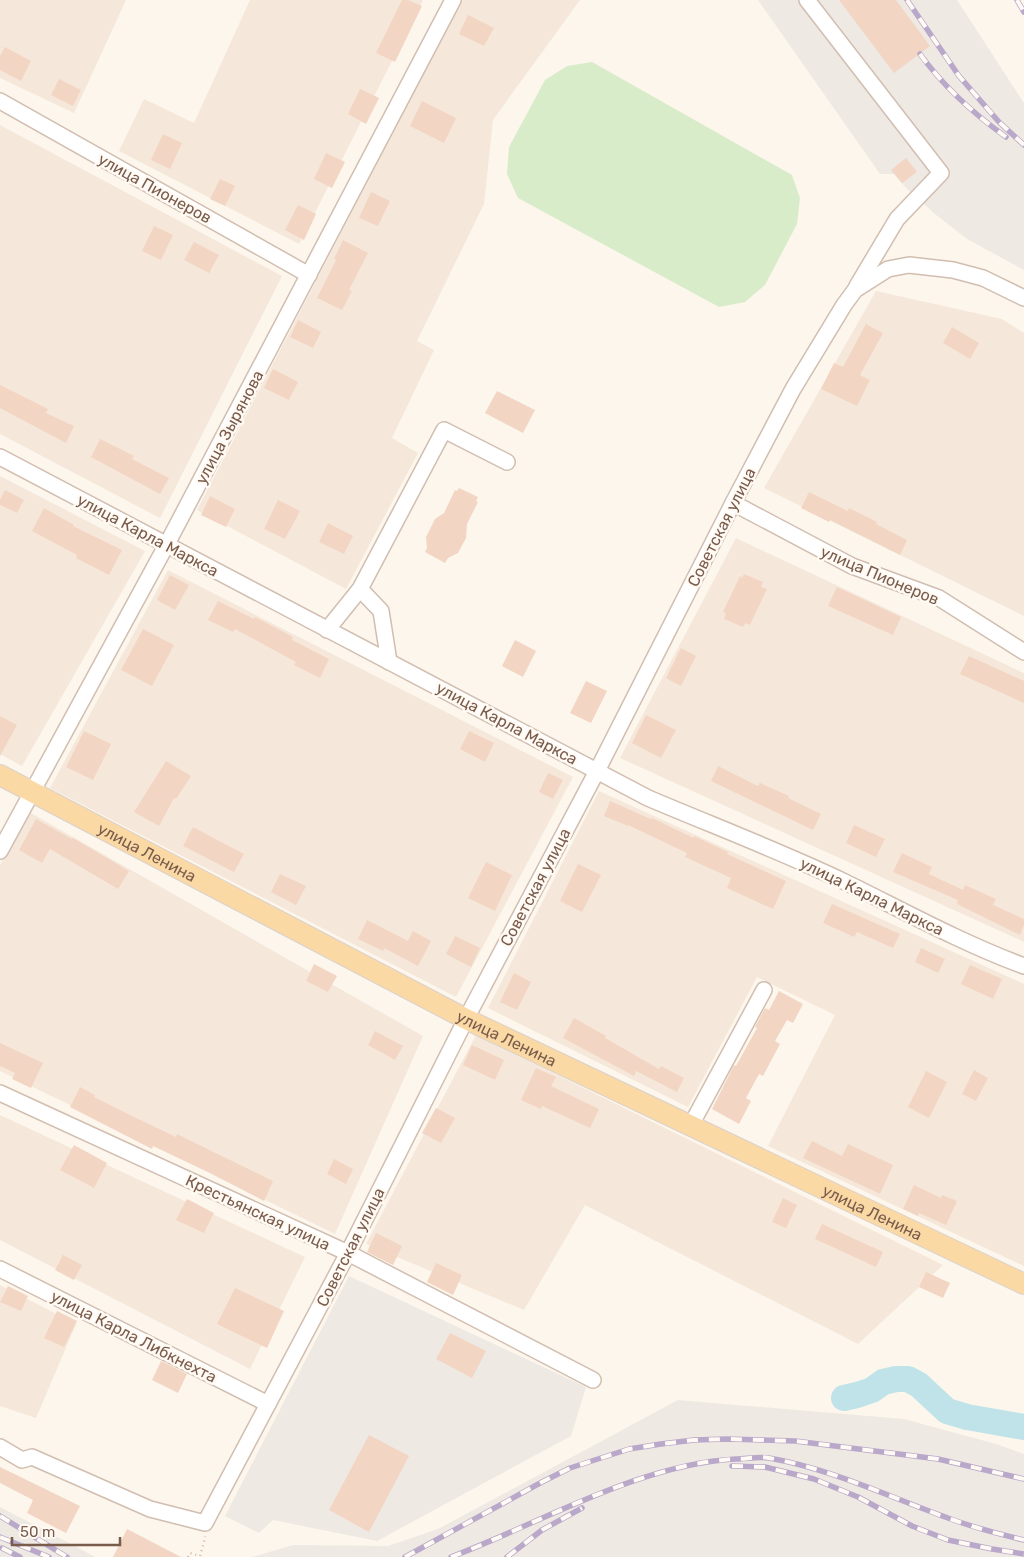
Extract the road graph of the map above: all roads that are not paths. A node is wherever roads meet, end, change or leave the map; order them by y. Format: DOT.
graph roads {
  1 [pos="453,0"];
  2 [pos="807,0"];
  3 [pos="0,102"];
  4 [pos="309,275"];
  5 [pos="855,290"];
  6 [pos="1024,298"];
  7 [pos="0,457"];
  8 [pos="508,462"];
  9 [pos="733,503"];
  10 [pos="167,544"];
  11 [pos="360,589"];
  12 [pos="327,630"];
  13 [pos="1024,652"];
  14 [pos="389,662"];
  15 [pos="597,770"];
  16 [pos="0,775"];
  17 [pos="32,792"];
  18 [pos="0,851"];
  19 [pos="1024,966"];
  20 [pos="764,990"];
  21 [pos="466,1019"];
  22 [pos="0,1093"];
  23 [pos="691,1125"];
  24 [pos="348,1253"];
  25 [pos="0,1269"];
  26 [pos="1024,1284"];
  27 [pos="593,1380"];
  28 [pos="268,1404"];
  29 [pos="0,1447"];
  1 -- 4 [label="street, улица Зырянова"];
  2 -- 5 [label="street"];
  3 -- 4 [label="street, улица Пионеров"];
  4 -- 10 [label="street, улица Зырянова"];
  5 -- 6 [label="street, Советская улица"];
  5 -- 9 [label="street, Советская улица"];
  7 -- 10 [label="street, улица Карла Маркса"];
  8 -- 11 [label="street"];
  9 -- 13 [label="street, улица Пионеров"];
  9 -- 15 [label="street, Советская улица"];
  10 -- 12 [label="street, улица Карла Маркса"];
  10 -- 17 [label="street, улица Зырянова"];
  11 -- 12 [label="street"];
  11 -- 14 [label="street"];
  12 -- 14 [label="street, улица Карла Маркса"];
  14 -- 15 [label="street, улица Карла Маркса"];
  15 -- 19 [label="street, улица Карла Маркса"];
  15 -- 21 [label="street, Советская улица"];
  16 -- 17 [label="main road, улица Ленина"];
  17 -- 18 [label="street, улица Зырянова"];
  17 -- 21 [label="main road, улица Ленина"];
  20 -- 23 [label="street"];
  21 -- 23 [label="main road, улица Ленина"];
  21 -- 24 [label="street, Советская улица"];
  22 -- 24 [label="street, Крестьянская улица"];
  23 -- 26 [label="main road, улица Ленина"];
  24 -- 27 [label="street, Крестьянская улица"];
  24 -- 28 [label="street, Советская улица"];
  25 -- 28 [label="street, улица Карла Либкнехта"];
  28 -- 29 [label="street, Советская улица"];
}
